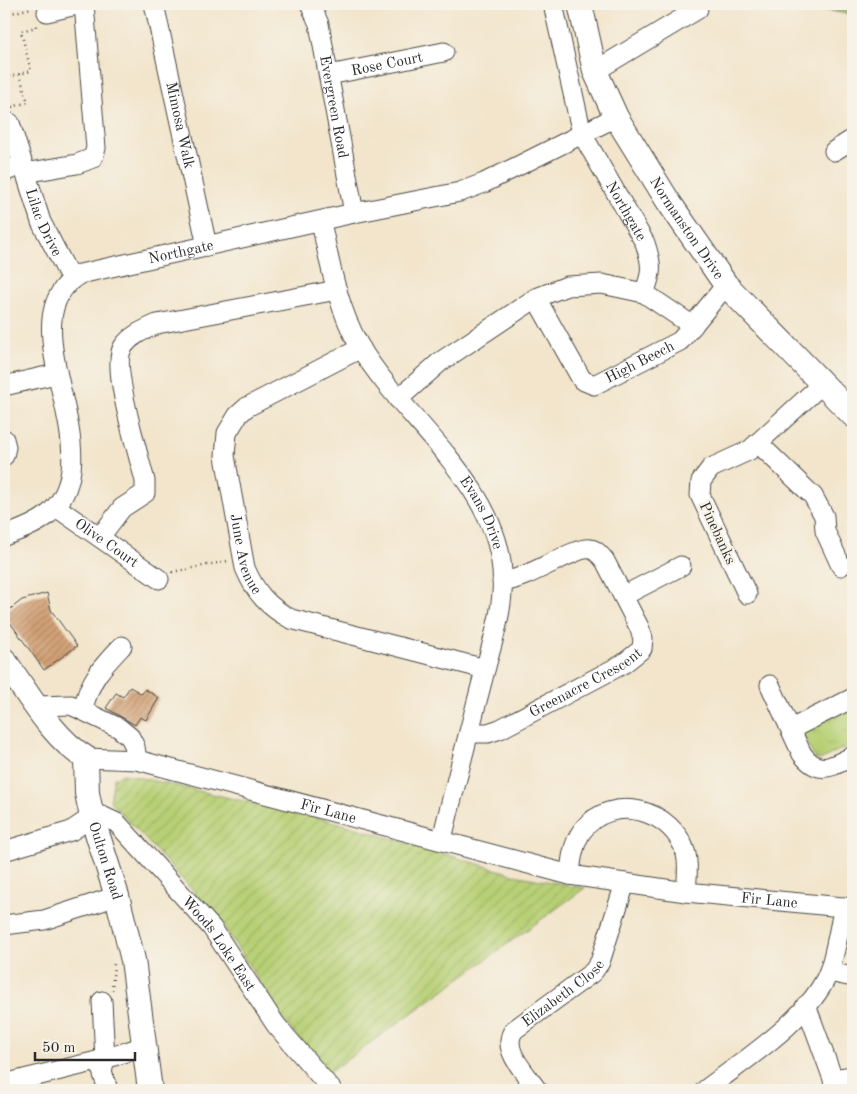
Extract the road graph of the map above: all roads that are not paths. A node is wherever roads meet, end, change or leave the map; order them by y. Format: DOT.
graph roads {
  1 [pos="83,4"];
  2 [pos="154,4"];
  3 [pos="310,4"];
  4 [pos="553,4"];
  5 [pos="580,4"];
  6 [pos="698,9"];
  7 [pos="35,10"];
  8 [pos="444,52"];
  9 [pos="595,71"];
  10 [pos="329,75"];
  11 [pos="10,116"];
  12 [pos="616,117"];
  13 [pos="582,134"];
  14 [pos="853,138"];
  15 [pos="834,151"];
  16 [pos="24,169"];
  17 [pos="4,172"];
  18 [pos="354,213"];
  19 [pos="321,222"];
  20 [pos="207,246"];
  21 [pos="71,279"];
  22 [pos="726,285"];
  23 [pos="337,290"];
  24 [pos="644,292"];
  25 [pos="536,298"];
  26 [pos="692,326"];
  27 [pos="361,348"];
  28 [pos="51,375"];
  29 [pos="822,384"];
  30 [pos="4,386"];
  31 [pos="398,399"];
  32 [pos="853,415"];
  33 [pos="4,439"];
  34 [pos="758,443"];
  35 [pos="4,456"];
  36 [pos="56,507"];
  37 [pos="4,536"];
  38 [pos="100,538"];
  39 [pos="681,566"];
  40 [pos="841,566"];
  41 [pos="159,579"];
  42 [pos="502,582"];
  43 [pos="747,594"];
  44 [pos="623,596"];
  45 [pos="122,646"];
  46 [pos="4,660"];
  47 [pos="485,668"];
  48 [pos="770,686"];
  49 [pos="853,698"];
  50 [pos="37,706"];
  51 [pos="83,709"];
  52 [pos="791,730"];
  53 [pos="469,733"];
  54 [pos="853,756"];
  55 [pos="86,758"];
  56 [pos="138,760"];
  57 [pos="92,817"];
  58 [pos="442,839"];
  59 [pos="4,851"];
  60 [pos="570,875"];
  61 [pos="625,883"];
  62 [pos="686,892"];
  63 [pos="117,896"];
  64 [pos="849,908"];
  65 [pos="5,920"];
  66 [pos="829,972"];
  67 [pos="853,977"];
  68 [pos="102,1001"];
  69 [pos="806,1005"];
  70 [pos="144,1046"];
  71 [pos="105,1059"];
  72 [pos="853,1076"];
  73 [pos="4,1084"];
  74 [pos="834,1085"];
  75 [pos="108,1090"];
  76 [pos="150,1090"];
  77 [pos="332,1090"];
  78 [pos="537,1090"];
  79 [pos="704,1090"];
  1 -- 7 [label="street"];
  1 -- 16 [label="street"];
  2 -- 20 [label="street, Mimosa Walk"];
  3 -- 10 [label="street, Evergreen Road"];
  4 -- 13 [label="street, Northgate"];
  5 -- 9 [label="main road, Normanston Drive"];
  6 -- 9 [label="street"];
  8 -- 10 [label="street, Rose Court"];
  9 -- 12 [label="main road, Normanston Drive"];
  10 -- 18 [label="street, Evergreen Road"];
  11 -- 16 [label="street, Lilac Drive"];
  12 -- 13 [label="street, Northgate"];
  12 -- 22 [label="main road, Normanston Drive"];
  13 -- 18 [label="street, Northgate"];
  13 -- 24 [label="street, Northgate"];
  14 -- 15 [label="street"];
  16 -- 17 [label="street"];
  16 -- 21 [label="street, Lilac Drive"];
  18 -- 19 [label="street, Northgate"];
  19 -- 20 [label="street, Northgate"];
  19 -- 23 [label="street, Evans Drive"];
  20 -- 21 [label="street, Northgate"];
  21 -- 28 [label="street, Northgate"];
  22 -- 26 [label="street, High Beech"];
  22 -- 29 [label="main road, Normanston Drive"];
  23 -- 27 [label="street, Evans Drive"];
  23 -- 38 [label="street"];
  24 -- 25 [label="street"];
  24 -- 26 [label="street"];
  25 -- 26 [label="street, High Beech"];
  25 -- 31 [label="street"];
  27 -- 31 [label="street, Evans Drive"];
  27 -- 47 [label="street, June Avenue"];
  28 -- 30 [label="street"];
  28 -- 36 [label="street, Northgate"];
  29 -- 32 [label="main road, Normanston Drive"];
  29 -- 34 [label="street, Pinebanks"];
  31 -- 42 [label="street, Evans Drive"];
  33 -- 35 [label="street"];
  34 -- 40 [label="street"];
  34 -- 43 [label="street, Pinebanks"];
  36 -- 37 [label="street, Northgate"];
  36 -- 38 [label="street, Olive Court"];
  38 -- 41 [label="street, Olive Court"];
  39 -- 44 [label="street"];
  42 -- 44 [label="street, Greenacre Crescent"];
  42 -- 47 [label="street, Evans Drive"];
  44 -- 53 [label="street, Greenacre Crescent"];
  45 -- 51 [label="street"];
  46 -- 50 [label="main road"];
  47 -- 53 [label="street, Evans Drive"];
  48 -- 52 [label="street"];
  49 -- 52 [label="street"];
  50 -- 51 [label="street"];
  50 -- 55 [label="main road"];
  51 -- 56 [label="street"];
  52 -- 54 [label="street"];
  53 -- 58 [label="street, Evans Drive"];
  55 -- 56 [label="street, Fir Lane"];
  55 -- 57 [label="main road, Oulton Road"];
  56 -- 58 [label="street, Fir Lane"];
  57 -- 59 [label="street"];
  57 -- 63 [label="main road, Oulton Road"];
  57 -- 77 [label="street, Woods Loke East"];
  58 -- 60 [label="street, Fir Lane"];
  60 -- 61 [label="street, Fir Lane"];
  60 -- 62 [label="street"];
  61 -- 62 [label="street, Fir Lane"];
  61 -- 78 [label="street, Elizabeth Close"];
  62 -- 64 [label="street, Fir Lane"];
  63 -- 65 [label="street"];
  63 -- 70 [label="main road, Oulton Road"];
  64 -- 66 [label="street"];
  66 -- 67 [label="street"];
  66 -- 69 [label="street"];
  68 -- 71 [label="street"];
  69 -- 74 [label="street"];
  69 -- 79 [label="street"];
  70 -- 71 [label="street"];
  70 -- 76 [label="main road, Oulton Road"];
  71 -- 73 [label="street"];
  71 -- 75 [label="street"];
  72 -- 74 [label="street"];
}
